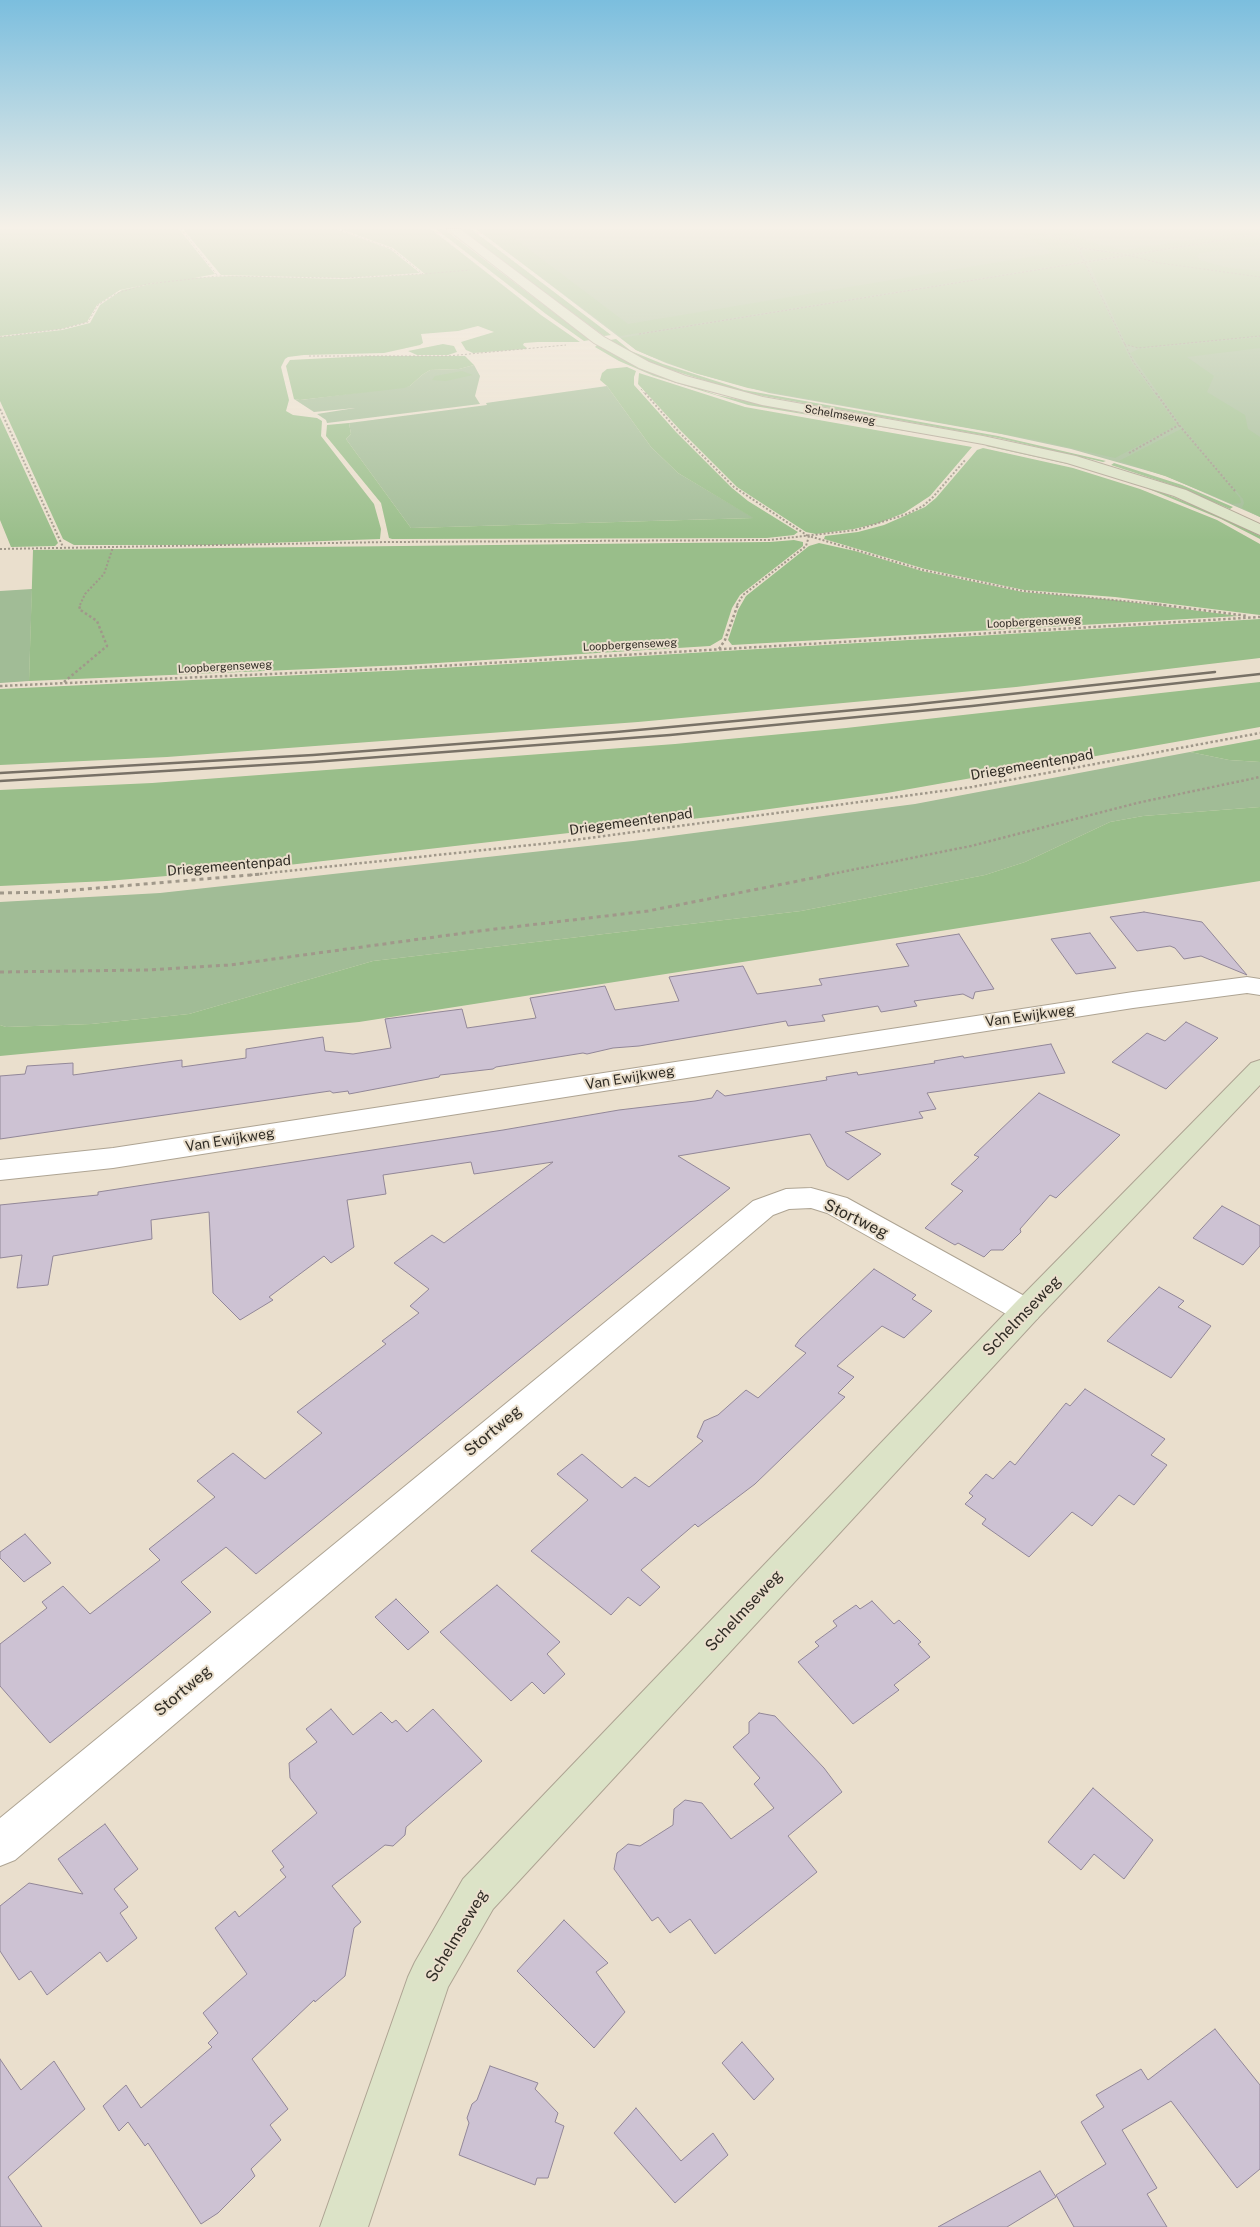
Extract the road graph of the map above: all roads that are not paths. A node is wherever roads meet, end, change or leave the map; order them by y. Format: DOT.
graph roads {
  1 [pos="590,333"];
  2 [pos="1260,530"];
  3 [pos="1260,987"];
  4 [pos="1260,1069"];
  5 [pos="0,1170"];
  6 [pos="1026,1311"];
  7 [pos="0,1845"];
  8 [pos="344,2227"];
  1 -- 2 [label="main road, Schelmseweg"];
  3 -- 5 [label="street, Van Ewijkweg"];
  4 -- 6 [label="main road, Schelmseweg"];
  6 -- 7 [label="street, Stortweg"];
  6 -- 8 [label="main road, Schelmseweg"];
}
